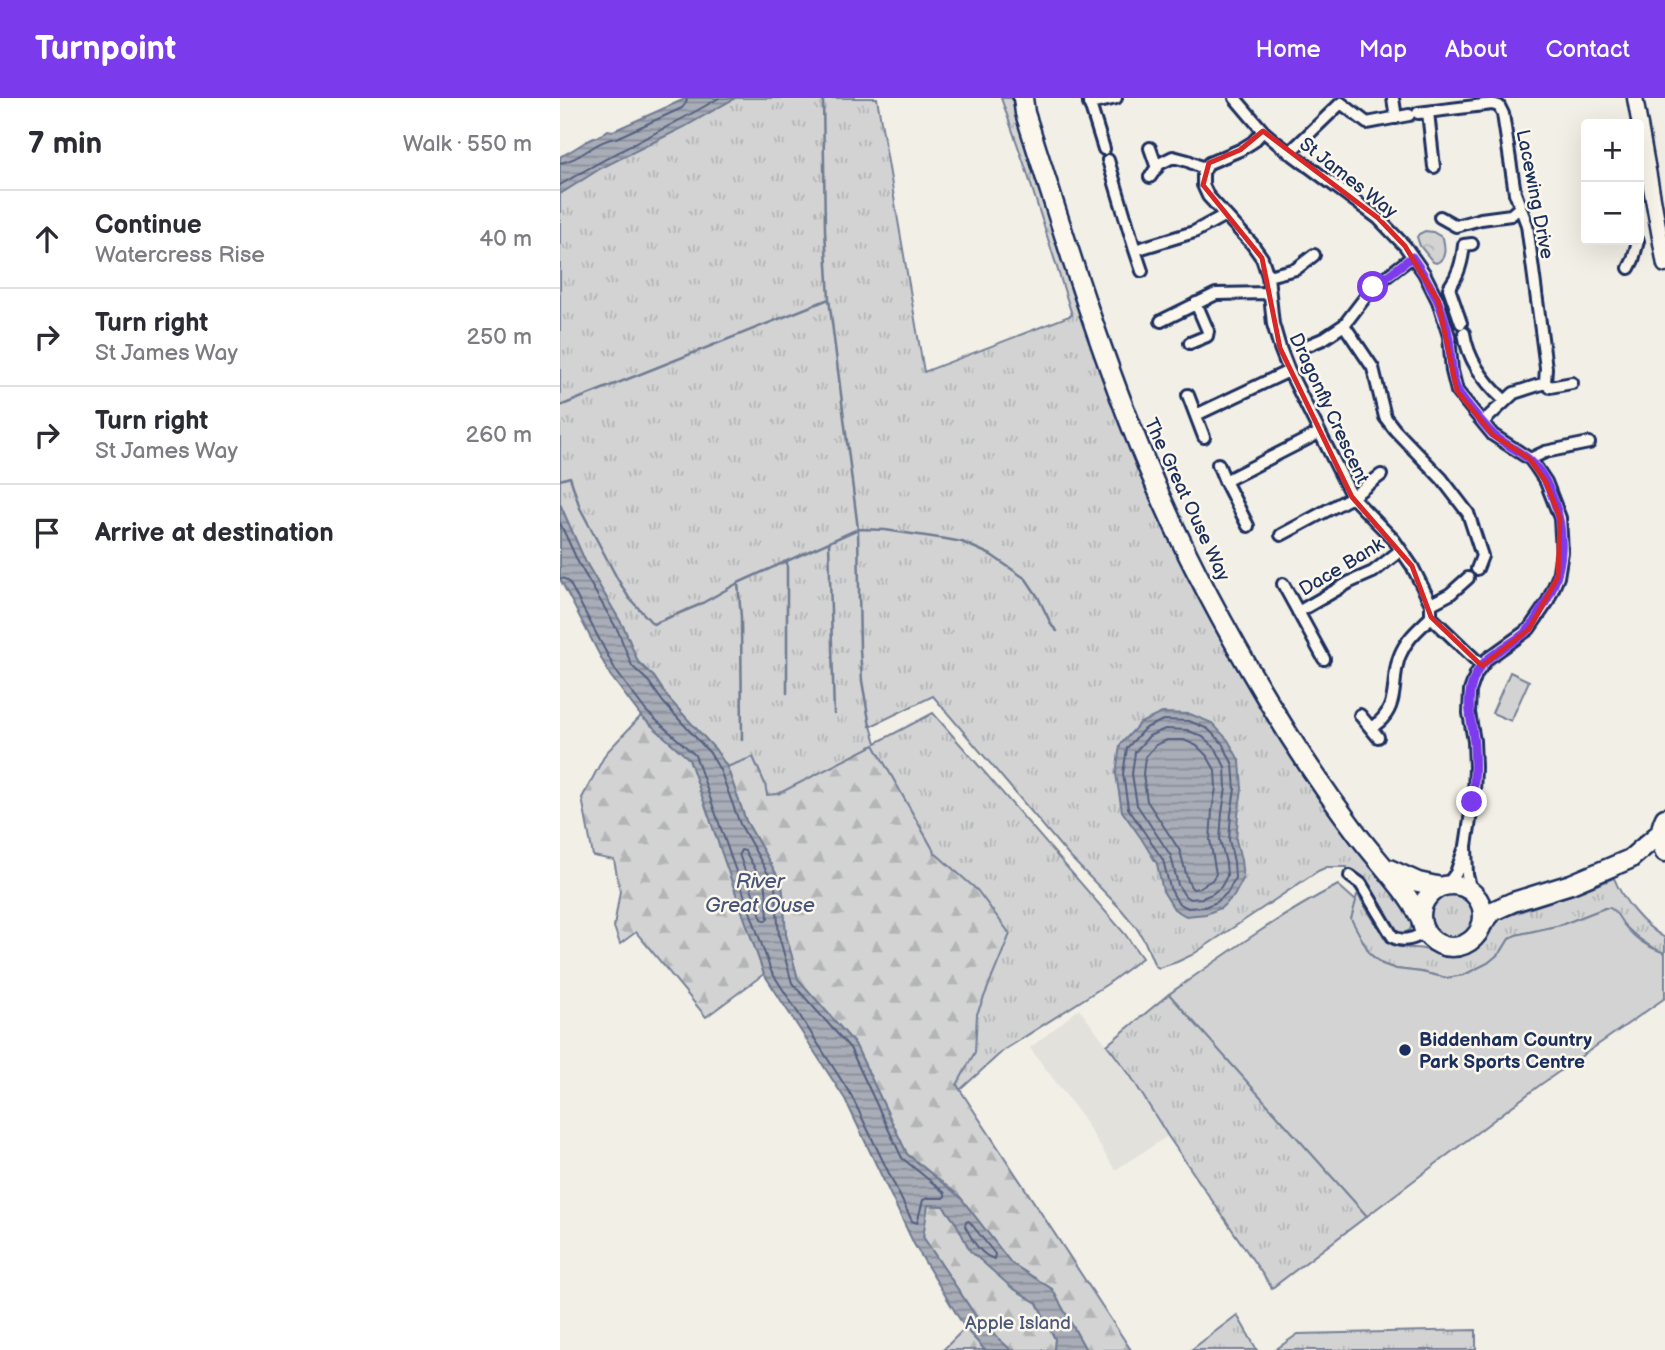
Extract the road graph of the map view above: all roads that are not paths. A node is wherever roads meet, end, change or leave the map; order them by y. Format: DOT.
graph roads {
  1 [pos="1116,98"];
  2 [pos="1235,98"];
  3 [pos="1393,98"];
  4 [pos="1634,98"];
  5 [pos="1088,101"];
  6 [pos="1022,103"];
  7 [pos="1418,114"];
  8 [pos="1396,118"];
  9 [pos="1263,131"];
  10 [pos="1150,148"];
  11 [pos="1289,153"];
  12 [pos="1433,167"];
  13 [pos="1205,169"];
  14 [pos="1520,208"];
  15 [pos="1225,215"];
  16 [pos="1440,216"];
  17 [pos="1660,237"];
  18 [pos="1644,239"];
  19 [pos="1472,244"];
  20 [pos="1637,245"];
  21 [pos="1135,250"];
  22 [pos="1314,255"];
  23 [pos="1412,257"];
  24 [pos="1665,265"];
  25 [pos="1629,268"];
  26 [pos="1142,271"];
  27 [pos="1268,276"];
  28 [pos="1449,288"];
  29 [pos="1432,289"];
  30 [pos="1269,293"];
  31 [pos="1196,303"];
  32 [pos="1161,321"];
  33 [pos="1344,325"];
  34 [pos="1190,343"];
  35 [pos="1306,346"];
  36 [pos="1289,371"];
  37 [pos="1545,383"];
  38 [pos="1572,383"];
  39 [pos="1188,395"];
  40 [pos="1505,401"];
  41 [pos="1196,415"];
  42 [pos="1483,422"];
  43 [pos="1320,433"];
  44 [pos="1204,437"];
  45 [pos="1590,443"];
  46 [pos="1530,459"];
  47 [pos="1218,464"];
  48 [pos="1381,475"];
  49 [pos="1225,481"];
  50 [pos="1352,497"];
  51 [pos="1248,526"];
  52 [pos="1281,535"];
  53 [pos="1401,550"];
  54 [pos="1477,569"];
  55 [pos="1468,578"];
  56 [pos="1283,584"];
  57 [pos="1431,604"];
  58 [pos="1298,612"];
  59 [pos="1431,617"];
  60 [pos="1324,659"];
  61 [pos="1482,666"];
  62 [pos="1360,715"];
  63 [pos="1663,826"];
  64 [pos="1466,846"];
  65 [pos="1665,852"];
  66 [pos="1665,858"];
  67 [pos="1630,859"];
  68 [pos="1386,868"];
  69 [pos="1350,876"];
  70 [pos="1444,886"];
  71 [pos="1473,893"];
  72 [pos="1513,902"];
  73 [pos="1423,925"];
  74 [pos="1481,926"];
  1 -- 5 [label="street"];
  2 -- 9 [label="street, St James Way"];
  3 -- 8 [label="street"];
  4 -- 17 [label="main road"];
  5 -- 21 [label="street"];
  6 -- 68 [label="highway, The Great Ouse Way"];
  7 -- 8 [label="street"];
  7 -- 12 [label="street"];
  7 -- 14 [label="street, Lacewing Drive"];
  8 -- 11 [label="street"];
  9 -- 11 [label="street, St James Way"];
  9 -- 13 [label="street"];
  10 -- 13 [label="street"];
  11 -- 23 [label="street, St James Way"];
  13 -- 15 [label="street, Dragonfly Crescent"];
  14 -- 16 [label="street"];
  14 -- 37 [label="street, Lacewing Drive"];
  15 -- 21 [label="street"];
  15 -- 27 [label="street, Dragonfly Crescent"];
  17 -- 18 [label="street"];
  17 -- 24 [label="main road"];
  19 -- 28 [label="street"];
  20 -- 25 [label="street"];
  21 -- 26 [label="street"];
  22 -- 27 [label="street"];
  23 -- 29 [label="street, St James Way"];
  23 -- 33 [label="street"];
  27 -- 30 [label="street, Dragonfly Crescent"];
  28 -- 29 [label="street"];
  28 -- 40 [label="street"];
  29 -- 42 [label="street, St James Way"];
  30 -- 31 [label="street"];
  30 -- 36 [label="street, Dragonfly Crescent"];
  31 -- 32 [label="street"];
  31 -- 34 [label="street"];
  33 -- 35 [label="street"];
  33 -- 54 [label="street"];
  36 -- 41 [label="street"];
  36 -- 43 [label="street, Dragonfly Crescent"];
  37 -- 38 [label="street"];
  37 -- 40 [label="street"];
  39 -- 41 [label="street"];
  40 -- 42 [label="street"];
  41 -- 44 [label="street"];
  42 -- 46 [label="street, St James Way"];
  43 -- 49 [label="street"];
  43 -- 50 [label="street, Dragonfly Crescent"];
  45 -- 46 [label="street"];
  46 -- 61 [label="street, St James Way"];
  47 -- 49 [label="street"];
  48 -- 50 [label="street"];
  49 -- 51 [label="street"];
  50 -- 52 [label="street"];
  50 -- 53 [label="street, Dragonfly Crescent"];
  53 -- 57 [label="street, Dragonfly Crescent"];
  53 -- 58 [label="street, Dace Bank"];
  55 -- 57 [label="street"];
  56 -- 58 [label="street, Dace Bank"];
  57 -- 59 [label="street, Dragonfly Crescent"];
  58 -- 60 [label="street, Dace Bank"];
  59 -- 61 [label="street"];
  59 -- 62 [label="street"];
  61 -- 64 [label="street, St James Way"];
  63 -- 65 [label="highway"];
  63 -- 67 [label="highway"];
  64 -- 70 [label="street"];
  64 -- 71 [label="street"];
  66 -- 67 [label="highway"];
  67 -- 72 [label="highway"];
  68 -- 70 [label="highway, The Great Ouse Way"];
  68 -- 73 [label="highway, The Great Ouse Way"];
  69 -- 73 [label="street"];
  70 -- 71 [label="highway"];
  70 -- 73 [label="highway"];
  71 -- 72 [label="highway"];
  71 -- 74 [label="highway"];
  72 -- 74 [label="highway"];
  73 -- 74 [label="highway"];
}
